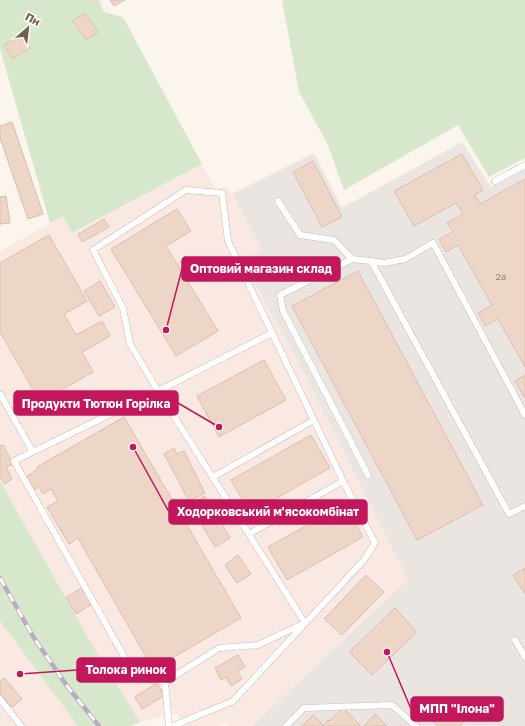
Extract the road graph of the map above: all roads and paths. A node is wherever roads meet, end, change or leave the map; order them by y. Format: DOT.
graph roads {
  1 [pos="525,165"];
  2 [pos="495,181"];
  3 [pos="278,201"];
  4 [pos="352,259"];
  5 [pos="371,260"];
  6 [pos="272,333"];
  7 [pos="158,391"];
  8 [pos="0,394"];
  9 [pos="525,415"];
  10 [pos="314,420"];
  11 [pos="33,452"];
  12 [pos="368,475"];
  13 [pos="213,477"];
  14 [pos="343,481"];
  15 [pos="525,506"];
  16 [pos="249,534"];
  17 [pos="305,623"];
  18 [pos="515,640"];
  19 [pos="525,657"];
  20 [pos="165,682"];
  21 [pos="0,699"];
  22 [pos="21,726"];
  23 [pos="169,726"];
  24 [pos="173,726"];
  25 [pos="286,726"];
  26 [pos="416,726"];
  1 -- 2 [label="lane"];
  3 -- 4 [label="lane"];
  4 -- 5 [label="lane"];
  4 -- 12 [label="lane"];
  5 -- 9 [label="lane"];
  5 -- 15 [label="lane"];
  6 -- 7 [label="lane"];
  6 -- 7 [label="lane"];
  6 -- 10 [label="lane"];
  7 -- 11 [label="lane"];
  7 -- 13 [label="lane"];
  8 -- 11 [label="lane"];
  10 -- 13 [label="lane"];
  10 -- 14 [label="lane"];
  11 -- 20 [label="lane"];
  13 -- 16 [label="lane"];
  14 -- 16 [label="lane"];
  14 -- 17 [label="lane"];
  16 -- 17 [label="lane"];
  17 -- 20 [label="lane"];
  17 -- 24 [label="lane"];
  18 -- 19 [label="lane"];
  20 -- 23 [label="lane"];
  21 -- 22 [label="lane"];
  25 -- 26 [label="lane"];
}
